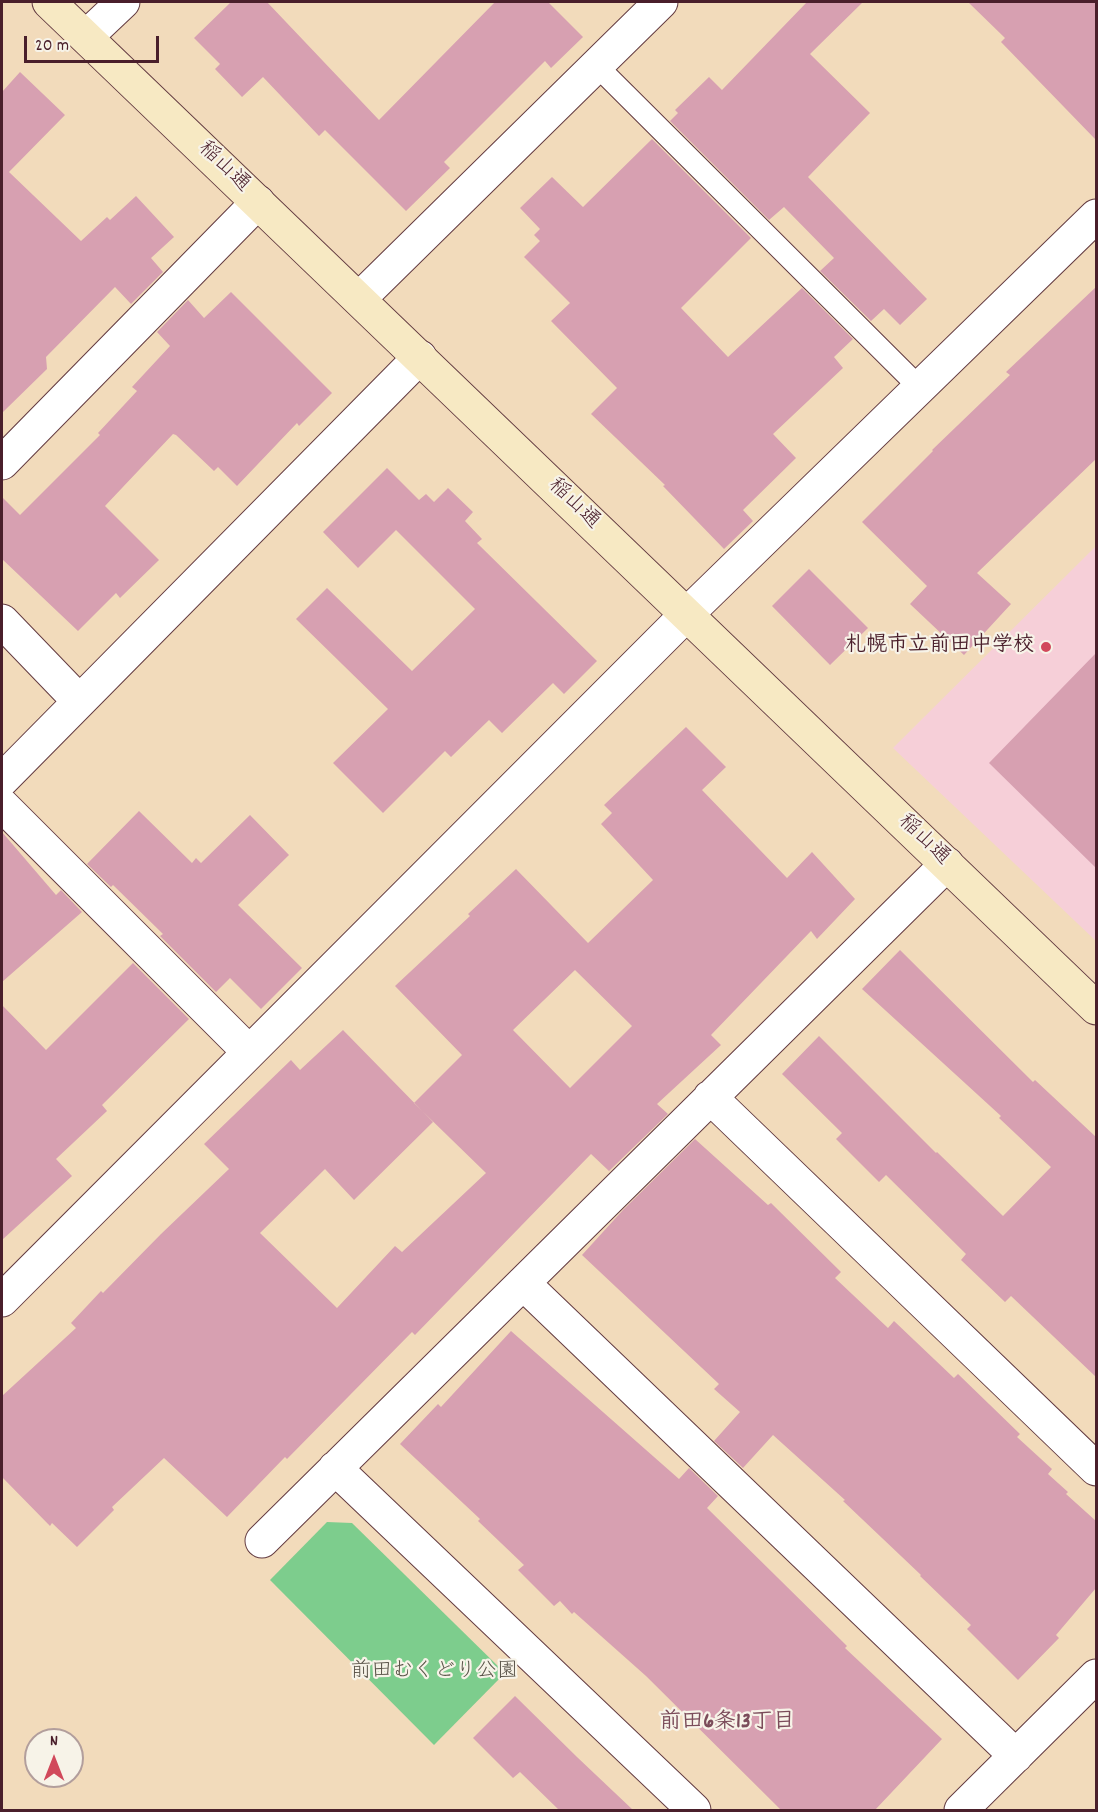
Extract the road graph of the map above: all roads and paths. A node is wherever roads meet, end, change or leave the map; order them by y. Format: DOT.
graph roads {
  1 [pos="49,2"];
  2 [pos="123,2"];
  3 [pos="661,2"];
  4 [pos="86,37"];
  5 [pos="596,65"];
  6 [pos="258,202"];
  7 [pos="1096,216"];
  8 [pos="359,299"];
  9 [pos="420,357"];
  10 [pos="920,388"];
  11 [pos="2,464"];
  12 [pos="687,614"];
  13 [pos="2,621"];
  14 [pos="79,701"];
  15 [pos="2,780"];
  16 [pos="2,805"];
  17 [pos="946,864"];
  18 [pos="1096,1008"];
  19 [pos="249,1052"];
  20 [pos="710,1097"];
  21 [pos="523,1283"];
  22 [pos="2,1300"];
  23 [pos="335,1468"];
  24 [pos="1096,1469"];
  25 [pos="262,1541"];
  26 [pos="1096,1676"];
  27 [pos="1016,1756"];
  28 [pos="694,1810"];
  29 [pos="961,1810"];
  1 -- 4 [label="street, 稲山通"];
  2 -- 4 [label="street"];
  3 -- 5 [label="street"];
  4 -- 6 [label="street, 稲山通"];
  5 -- 8 [label="street"];
  5 -- 10 [label="lane"];
  6 -- 8 [label="street, 稲山通"];
  6 -- 11 [label="street"];
  7 -- 10 [label="street"];
  8 -- 9 [label="street, 稲山通"];
  9 -- 12 [label="street, 稲山通"];
  9 -- 14 [label="street"];
  10 -- 12 [label="street"];
  12 -- 17 [label="street, 稲山通"];
  12 -- 19 [label="street"];
  13 -- 14 [label="street"];
  14 -- 15 [label="street"];
  16 -- 19 [label="street"];
  17 -- 18 [label="street, 稲山通"];
  17 -- 20 [label="street"];
  19 -- 22 [label="street"];
  20 -- 21 [label="street"];
  20 -- 24 [label="street"];
  21 -- 23 [label="street"];
  21 -- 27 [label="street"];
  23 -- 25 [label="street"];
  23 -- 28 [label="street"];
  26 -- 27 [label="street"];
  27 -- 29 [label="street"];
}
